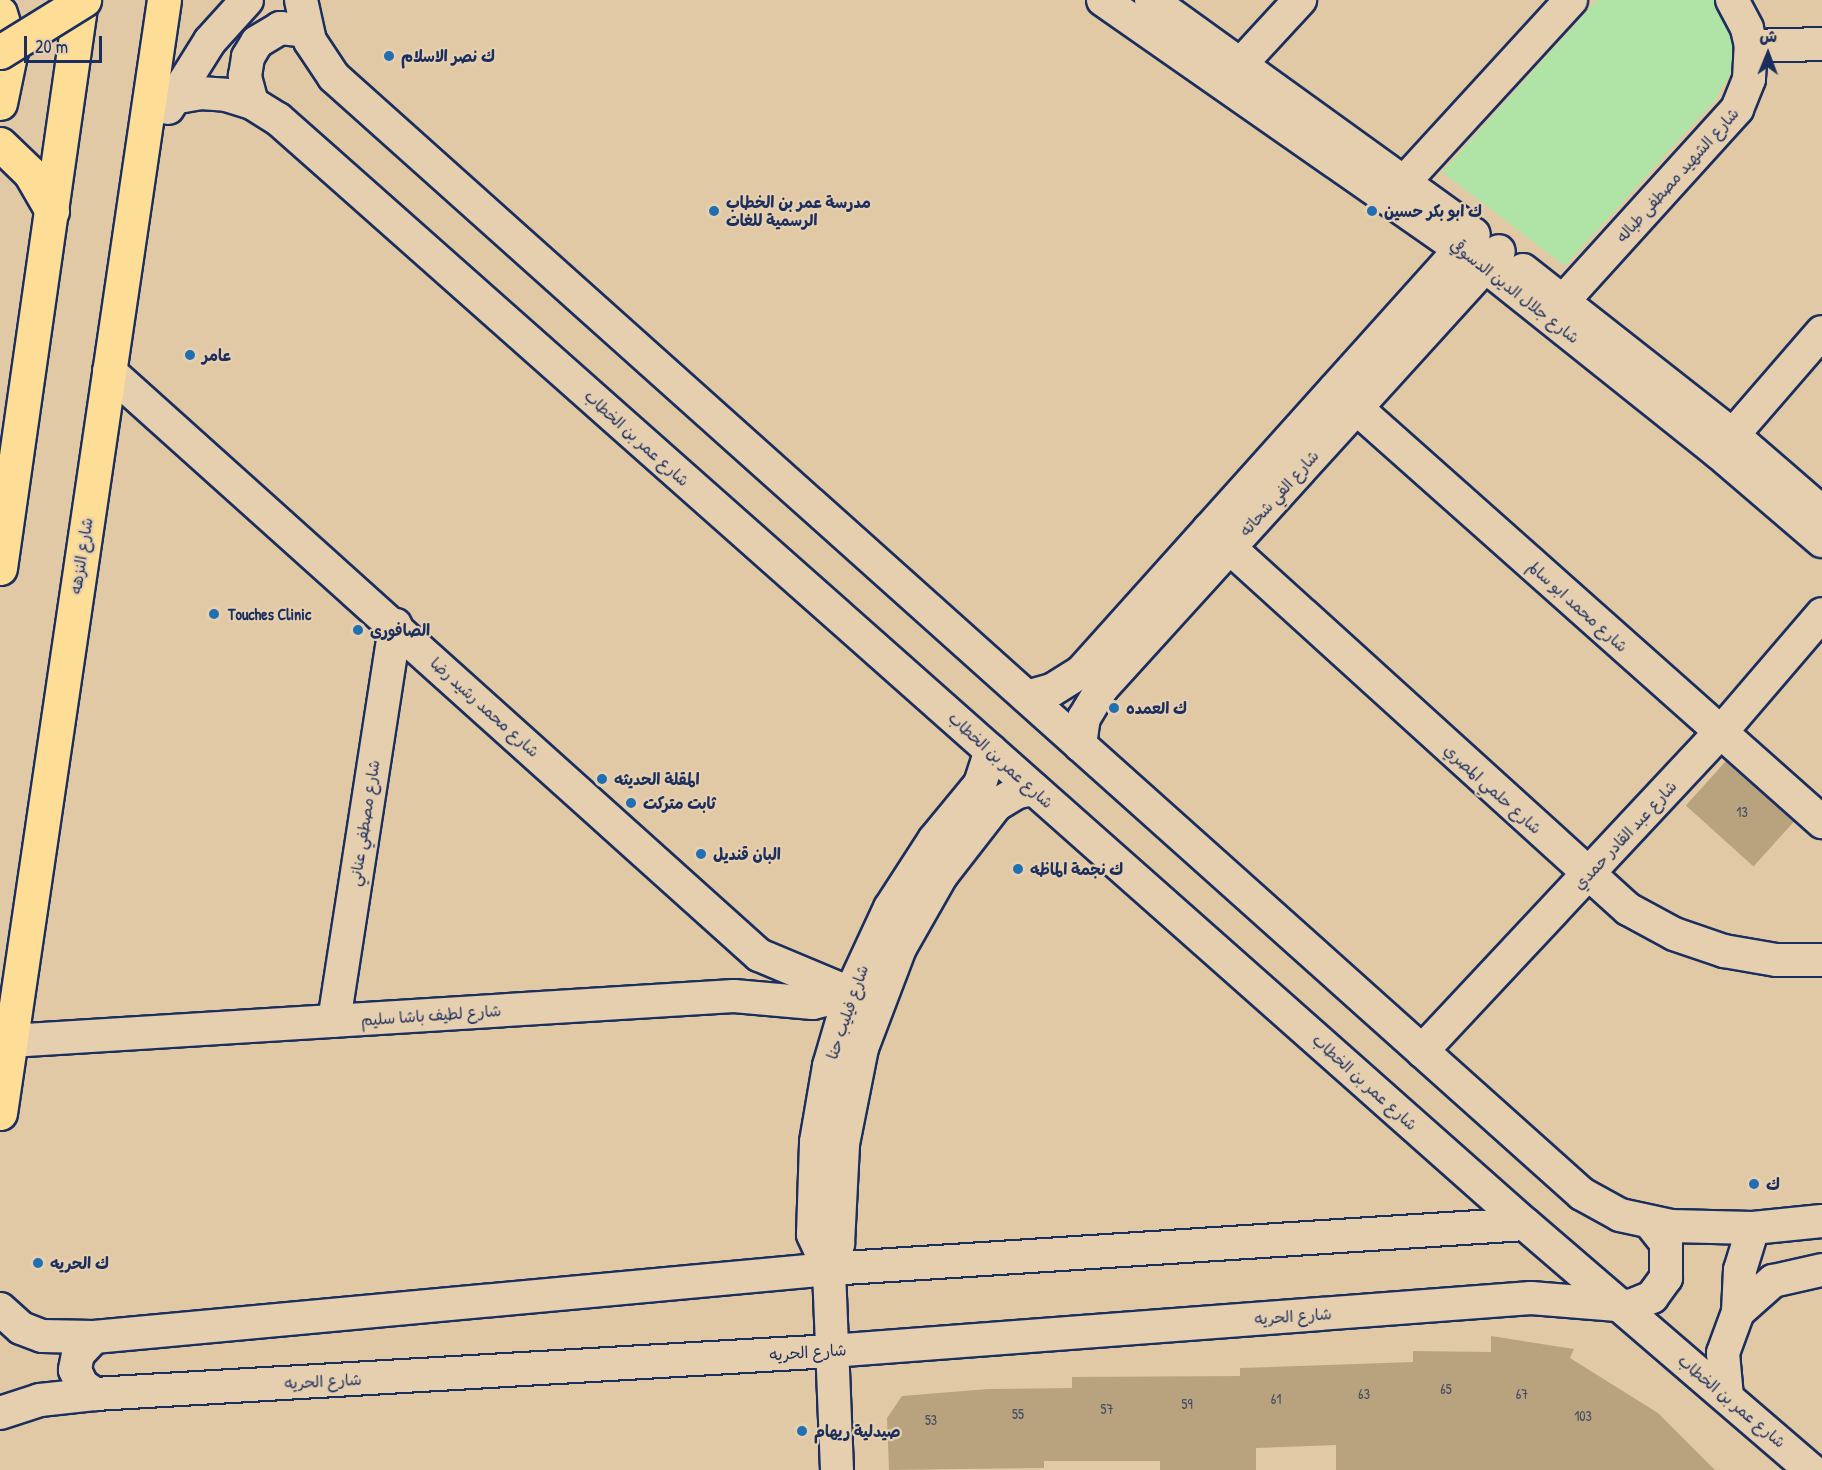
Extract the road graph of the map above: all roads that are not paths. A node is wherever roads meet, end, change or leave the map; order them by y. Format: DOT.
graph roads {
  1 [pos="82,0"];
  2 [pos="164,0"];
  3 [pos="247,0"];
  4 [pos="301,0"];
  5 [pos="1103,0"];
  6 [pos="1151,0"];
  7 [pos="1300,0"];
  8 [pos="1570,0"];
  9 [pos="1732,0"];
  10 [pos="0,13"];
  11 [pos="307,31"];
  12 [pos="1822,44"];
  13 [pos="1751,46"];
  14 [pos="0,52"];
  15 [pos="1232,74"];
  16 [pos="173,98"];
  17 [pos="0,103"];
  18 [pos="252,103"];
  19 [pos="0,144"];
  20 [pos="142,153"];
  21 [pos="1405,181"];
  22 [pos="52,211"];
  23 [pos="1480,250"];
  24 [pos="1564,300"];
  25 [pos="1822,333"];
  26 [pos="109,371"];
  27 [pos="1345,399"];
  28 [pos="9,442"];
  29 [pos="1725,443"];
  30 [pos="1822,512"];
  31 [pos="1219,538"];
  32 [pos="1822,541"];
  33 [pos="0,568"];
  34 [pos="1822,614"];
  35 [pos="395,625"];
  36 [pos="1027,697"];
  37 [pos="1721,732"];
  38 [pos="1080,745"];
  39 [pos="991,751"];
  40 [pos="1034,789"];
  41 [pos="1822,822"];
  42 [pos="1587,875"];
  43 [pos="759,956"];
  44 [pos="1822,960"];
  45 [pos="734,996"];
  46 [pos="863,999"];
  47 [pos="334,1021"];
  48 [pos="10,1041"];
  49 [pos="1422,1051"];
  50 [pos="0,1113"];
  51 [pos="1822,1221"];
  52 [pos="1525,1224"];
  53 [pos="1651,1224"];
  54 [pos="1753,1228"];
  55 [pos="829,1269"];
  56 [pos="1822,1269"];
  57 [pos="1618,1305"];
  58 [pos="0,1310"];
  59 [pos="1738,1312"];
  60 [pos="94,1337"];
  61 [pos="831,1351"];
  62 [pos="95,1394"];
  63 [pos="1727,1397"];
  64 [pos="0,1413"];
  65 [pos="1799,1466"];
  66 [pos="837,1470"];
  1 -- 14 [label="main road, bridge"];
  1 -- 22 [label="main road"];
  2 -- 20 [label="main road, شارع النزهه"];
  3 -- 16 [label="street"];
  4 -- 11 [label="street"];
  5 -- 15 [label="street, شارع جلال الدين الدسوقي"];
  6 -- 15 [label="street, شارع جلال الدين الدسوقي"];
  7 -- 15 [label="street"];
  8 -- 21 [label="street"];
  9 -- 13 [label="street, شارع الشهيد مصطفى طباله"];
  10 -- 17 [label="main road"];
  11 -- 18 [label="street"];
  11 -- 36 [label="street"];
  12 -- 13 [label="street"];
  13 -- 24 [label="street, شارع الشهيد مصطفى طباله"];
  15 -- 21 [label="street, شارع جلال الدين الدسوقي"];
  15 -- 23 [label="street, شارع جلال الدين الدسوقي"];
  16 -- 18 [label="street, شارع عمر بن الخطاب"];
  16 -- 20 [label="street"];
  18 -- 39 [label="street, شارع عمر بن الخطاب"];
  19 -- 22 [label="main road"];
  20 -- 26 [label="main road, شارع النزهه"];
  21 -- 23 [label="street, شارع جلال الدين الدسوقي"];
  22 -- 28 [label="main road"];
  23 -- 24 [label="street, شارع جلال الدين الدسوقي"];
  23 -- 27 [label="street, شارع الفي شحاته"];
  23 -- 29 [label="street, شارع جلال الدين الدسوقي"];
  24 -- 29 [label="street, شارع جلال الدين الدسوقي"];
  25 -- 29 [label="street"];
  26 -- 35 [label="street, شارع محمد رشيد رضا"];
  26 -- 48 [label="main road, شارع النزهه"];
  27 -- 31 [label="street, شارع الفي شحاته"];
  27 -- 37 [label="street, شارع محمد ابو سالم"];
  28 -- 33 [label="main road"];
  29 -- 30 [label="street, شارع جلال الدين الدسوقي"];
  29 -- 32 [label="street, شارع جلال الدين الدسوقي"];
  31 -- 36 [label="street, شارع الفي شحاته"];
  31 -- 38 [label="street, شارع الفي شحاته"];
  31 -- 42 [label="street, شارع حلمي المصري"];
  34 -- 37 [label="street, شارع عبد القادر حمدي"];
  35 -- 43 [label="street, شارع محمد رشيد رضا"];
  35 -- 47 [label="street, شارع مصطفي عناني"];
  36 -- 38 [label="street"];
  37 -- 41 [label="street, شارع محمد ابو سالم"];
  37 -- 42 [label="street, شارع عبد القادر حمدي"];
  38 -- 49 [label="street"];
  39 -- 40 [label="street, شارع عمر بن الخطاب"];
  39 -- 46 [label="street, شارع فيليب حنا"];
  40 -- 46 [label="street, شارع فيليب حنا"];
  40 -- 52 [label="street, شارع عمر بن الخطاب"];
  42 -- 44 [label="street, شارع حلمي المصري"];
  42 -- 49 [label="street, شارع عبد القادر حمدي"];
  43 -- 45 [label="street"];
  43 -- 46 [label="street, شارع محمد رشيد رضا"];
  45 -- 46 [label="street, شارع لطيف باشا سليم"];
  45 -- 47 [label="street, شارع لطيف باشا سليم"];
  46 -- 55 [label="street, شارع فيليب حنا"];
  47 -- 48 [label="street, شارع لطيف باشا سليم"];
  48 -- 50 [label="main road, شارع النزهه"];
  49 -- 53 [label="street"];
  51 -- 54 [label="street"];
  52 -- 55 [label="street"];
  52 -- 57 [label="street, شارع عمر بن الخطاب"];
  53 -- 54 [label="street"];
  53 -- 57 [label="street, شارع الحريه"];
  54 -- 59 [label="street"];
  55 -- 60 [label="street"];
  55 -- 61 [label="street, شارع فيليب حنا"];
  56 -- 59 [label="street"];
  57 -- 61 [label="street, شارع الحريه"];
  57 -- 63 [label="street, شارع عمر بن الخطاب"];
  58 -- 60 [label="street"];
  59 -- 63 [label="street"];
  60 -- 62 [label="street"];
  61 -- 62 [label="street, شارع الحريه"];
  61 -- 66 [label="street, شارع فيليب حنا"];
  62 -- 64 [label="street, شارع الحريه"];
  63 -- 65 [label="street, شارع عمر بن الخطاب"];
}
